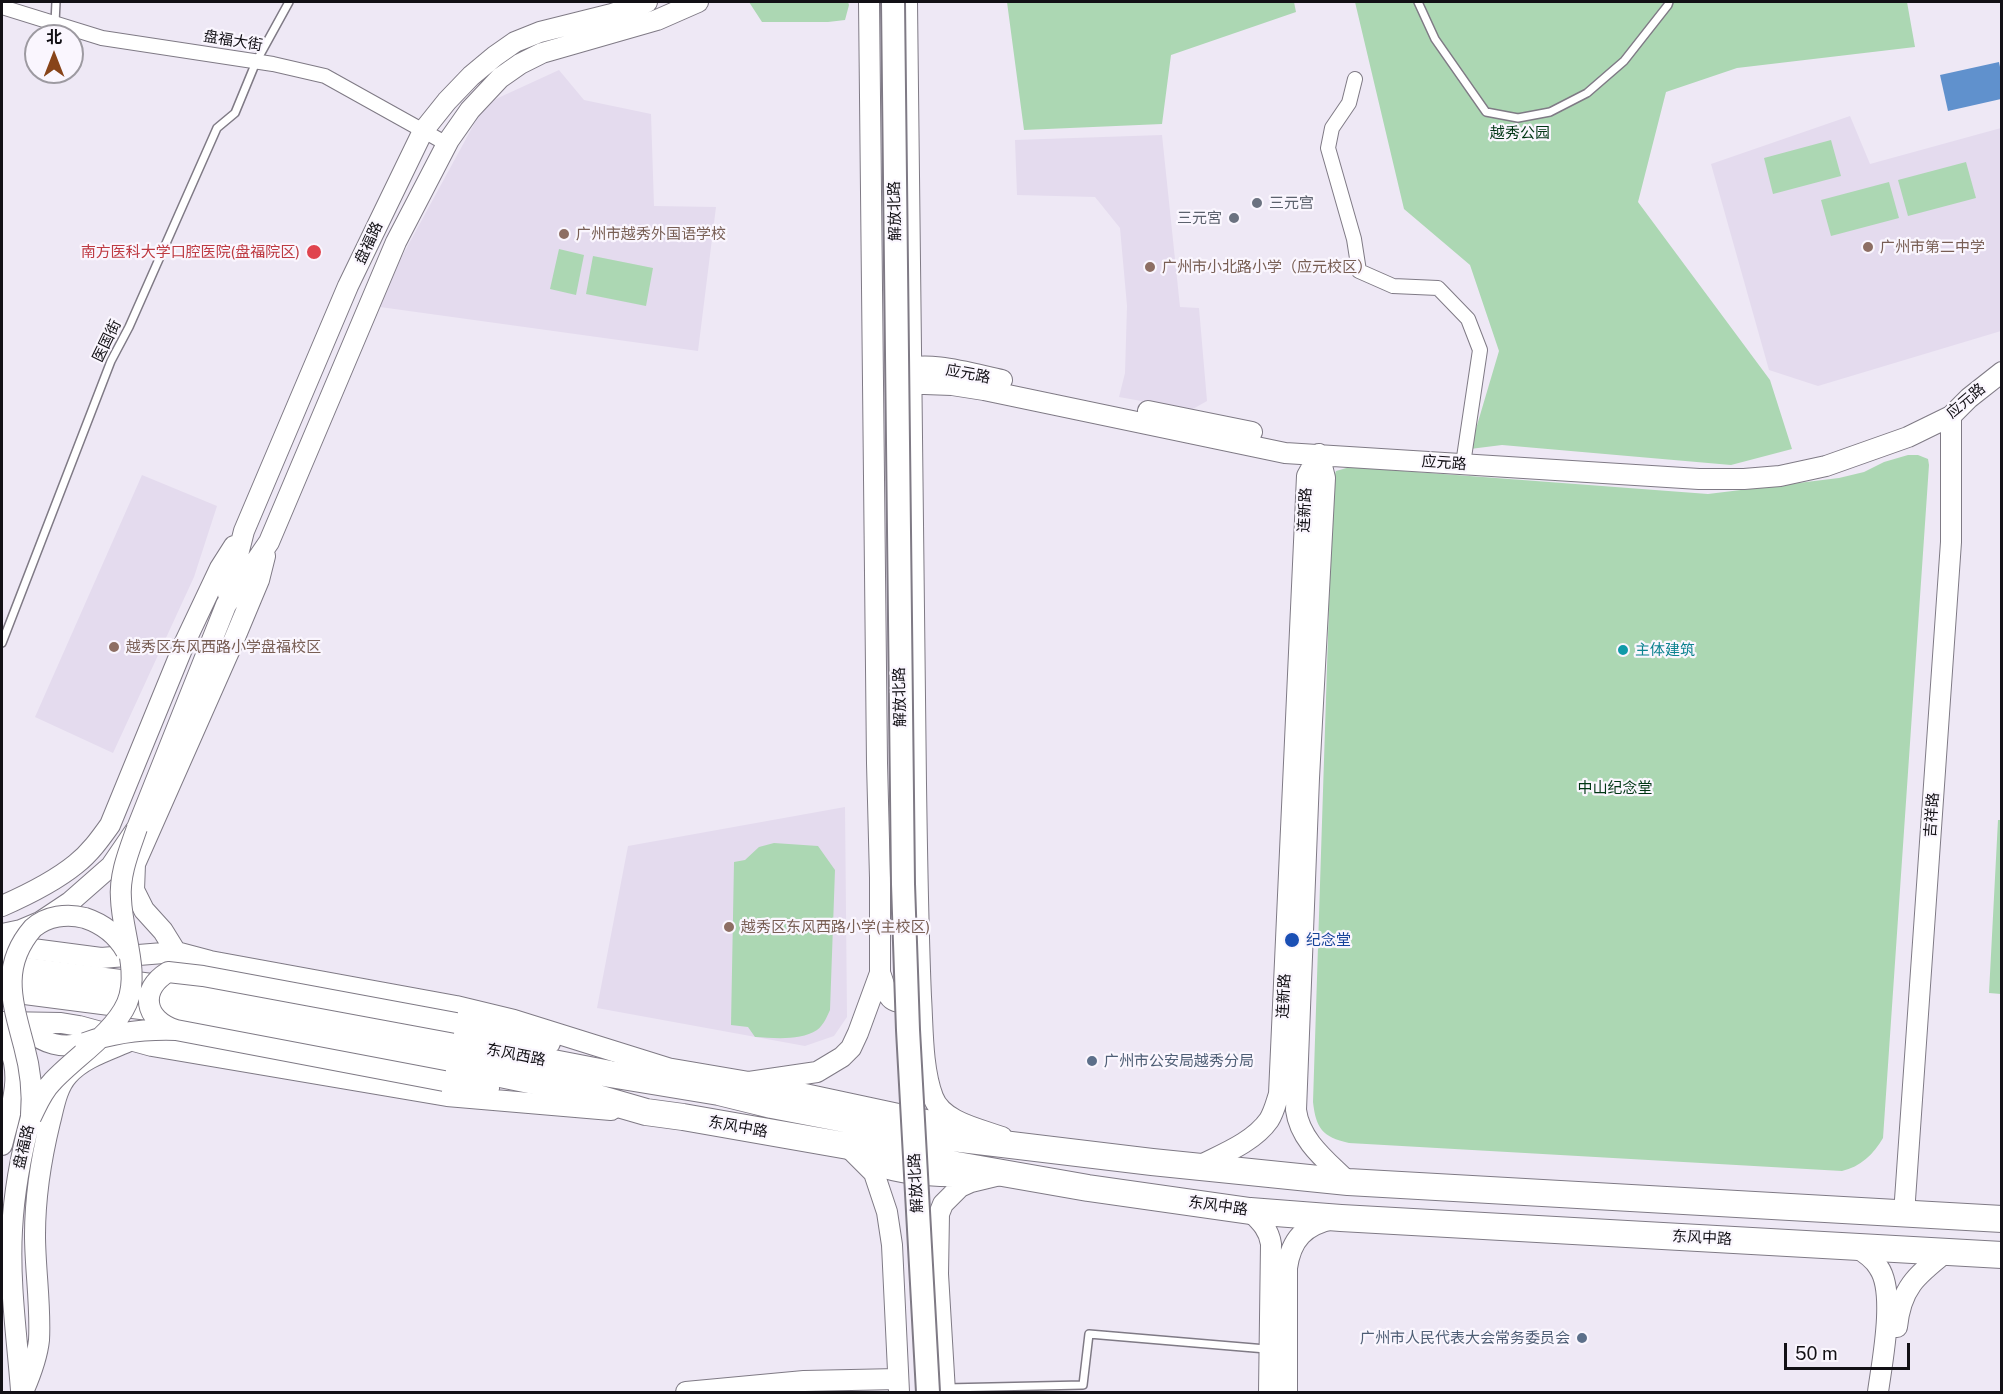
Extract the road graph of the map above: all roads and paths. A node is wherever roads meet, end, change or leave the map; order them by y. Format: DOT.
graph roads {
  1 [pos="56,2"];
  2 [pos="289,2"];
  3 [pos="647,2"];
  4 [pos="698,2"];
  5 [pos="869,2"];
  6 [pos="882,2"];
  7 [pos="893,2"];
  8 [pos="906,2"];
  9 [pos="1418,2"];
  10 [pos="1669,2"];
  11 [pos="2,7"];
  12 [pos="55,23"];
  13 [pos="256,62"];
  14 [pos="1355,79"];
  15 [pos="423,131"];
  16 [pos="447,144"];
  17 [pos="2001,372"];
  18 [pos="910,374"];
  19 [pos="873,382"];
  20 [pos="1951,416"];
  21 [pos="1319,454"];
  22 [pos="1463,464"];
  23 [pos="244,531"];
  24 [pos="269,542"];
  25 [pos="226,605"];
  26 [pos="2,643"];
  27 [pos="136,828"];
  28 [pos="2,906"];
  29 [pos="40,922"];
  30 [pos="2,934"];
  31 [pos="2,945"];
  32 [pos="176,952"];
  33 [pos="130,960"];
  34 [pos="2,968"];
  35 [pos="880,973"];
  36 [pos="921,986"];
  37 [pos="9,1014"];
  38 [pos="166,1030"];
  39 [pos="2,1035"];
  40 [pos="92,1040"];
  41 [pos="132,1040"];
  42 [pos="674,1070"];
  43 [pos="445,1072"];
  44 [pos="60,1073"];
  45 [pos="749,1082"];
  46 [pos="719,1092"];
  47 [pos="646,1113"];
  48 [pos="31,1117"];
  49 [pos="2,1145"];
  50 [pos="847,1146"];
  51 [pos="1029,1147"];
  52 [pos="1197,1167"];
  53 [pos="1005,1174"];
  54 [pos="1348,1182"];
  55 [pos="1250,1211"];
  56 [pos="1904,1214"];
  57 [pos="1341,1218"];
  58 [pos="2001,1219"];
  59 [pos="1855,1246"];
  60 [pos="1945,1253"];
  61 [pos="2001,1255"];
  62 [pos="2,1333"];
  63 [pos="1269,1349"];
  64 [pos="903,1388"];
  65 [pos="939,1391"];
  66 [pos="22,1392"];
  67 [pos="686,1392"];
  68 [pos="917,1392"];
  69 [pos="1269,1392"];
  70 [pos="1287,1392"];
  71 [pos="1878,1392"];
  72 [pos="1890,1392"];
  1 -- 12 [label="lane"];
  2 -- 13 [label="lane, 医国街"];
  3 -- 15 [label="street, 盘福路"];
  4 -- 16 [label="street"];
  5 -- 19 [label="street, 解放北路"];
  6 -- 68 [label="main road, 解放北路"];
  7 -- 65 [label="main road, 解放北路, bridge"];
  8 -- 18 [label="street, 解放北路"];
  9 -- 10 [label="lane"];
  11 -- 12 [label="street, 盘福大街"];
  12 -- 13 [label="street, 盘福大街"];
  13 -- 15 [label="street, 盘福大街"];
  13 -- 26 [label="lane, 医国街"];
  14 -- 22 [label="street"];
  15 -- 16 [label="street, 盘福大街"];
  15 -- 23 [label="street, 盘福路"];
  16 -- 24 [label="street"];
  17 -- 20 [label="street, 应元路"];
  18 -- 19 [label="street, 应元路"];
  18 -- 21 [label="street, 应元路"];
  18 -- 36 [label="street, 解放北路"];
  19 -- 35 [label="street, 解放北路"];
  20 -- 22 [label="street, 应元路"];
  20 -- 56 [label="street, 吉祥路"];
  21 -- 22 [label="street, 应元路"];
  21 -- 52 [label="street, 连新路"];
  21 -- 54 [label="street, 连新路"];
  23 -- 25 [label="street, 盘福路"];
  23 -- 28 [label="street"];
  24 -- 25 [label="street"];
  24 -- 32 [label="street"];
  25 -- 27 [label="street"];
  27 -- 29 [label="street, bridge"];
  27 -- 33 [label="street, bridge"];
  29 -- 30 [label="street"];
  29 -- 33 [label="street, bridge"];
  29 -- 37 [label="street, bridge"];
  31 -- 32 [label="street"];
  32 -- 42 [label="street"];
  33 -- 40 [label="street, bridge"];
  34 -- 46 [label="highway, 东风西路"];
  35 -- 36 [label="street"];
  35 -- 45 [label="street, 解放北路"];
  36 -- 51 [label="street, 解放北路"];
  37 -- 40 [label="street"];
  37 -- 41 [label="street"];
  37 -- 43 [label="highway"];
  37 -- 48 [label="street, bridge"];
  38 -- 40 [label="street, bridge"];
  38 -- 42 [label="street, bridge"];
  38 -- 43 [label="street, bridge"];
  38 -- 44 [label="street, bridge"];
  39 -- 49 [label="street"];
  40 -- 44 [label="street, bridge"];
  41 -- 47 [label="street"];
  41 -- 66 [label="street"];
  42 -- 45 [label="street"];
  43 -- 47 [label="highway, 东风中路"];
  44 -- 48 [label="street, bridge"];
  45 -- 46 [label="street, 解放北路"];
  45 -- 51 [label="street"];
  46 -- 51 [label="highway, 东风西路"];
  47 -- 50 [label="highway, 东风中路"];
  48 -- 66 [label="street, 盘福路"];
  50 -- 53 [label="highway, 东风中路"];
  50 -- 64 [label="street"];
  51 -- 52 [label="highway"];
  52 -- 54 [label="highway"];
  53 -- 55 [label="highway, 东风中路"];
  53 -- 65 [label="street"];
  54 -- 56 [label="highway"];
  55 -- 57 [label="highway, 东风中路"];
  55 -- 63 [label="street"];
  56 -- 58 [label="highway"];
  57 -- 59 [label="highway, 东风中路"];
  57 -- 70 [label="street"];
  59 -- 60 [label="highway, 东风中路"];
  59 -- 71 [label="street"];
  60 -- 61 [label="highway, 东风中路"];
  60 -- 72 [label="street"];
  62 -- 66 [label="street"];
  63 -- 65 [label="lane"];
  63 -- 69 [label="street"];
  64 -- 65 [label="street"];
  64 -- 67 [label="street"];
}
